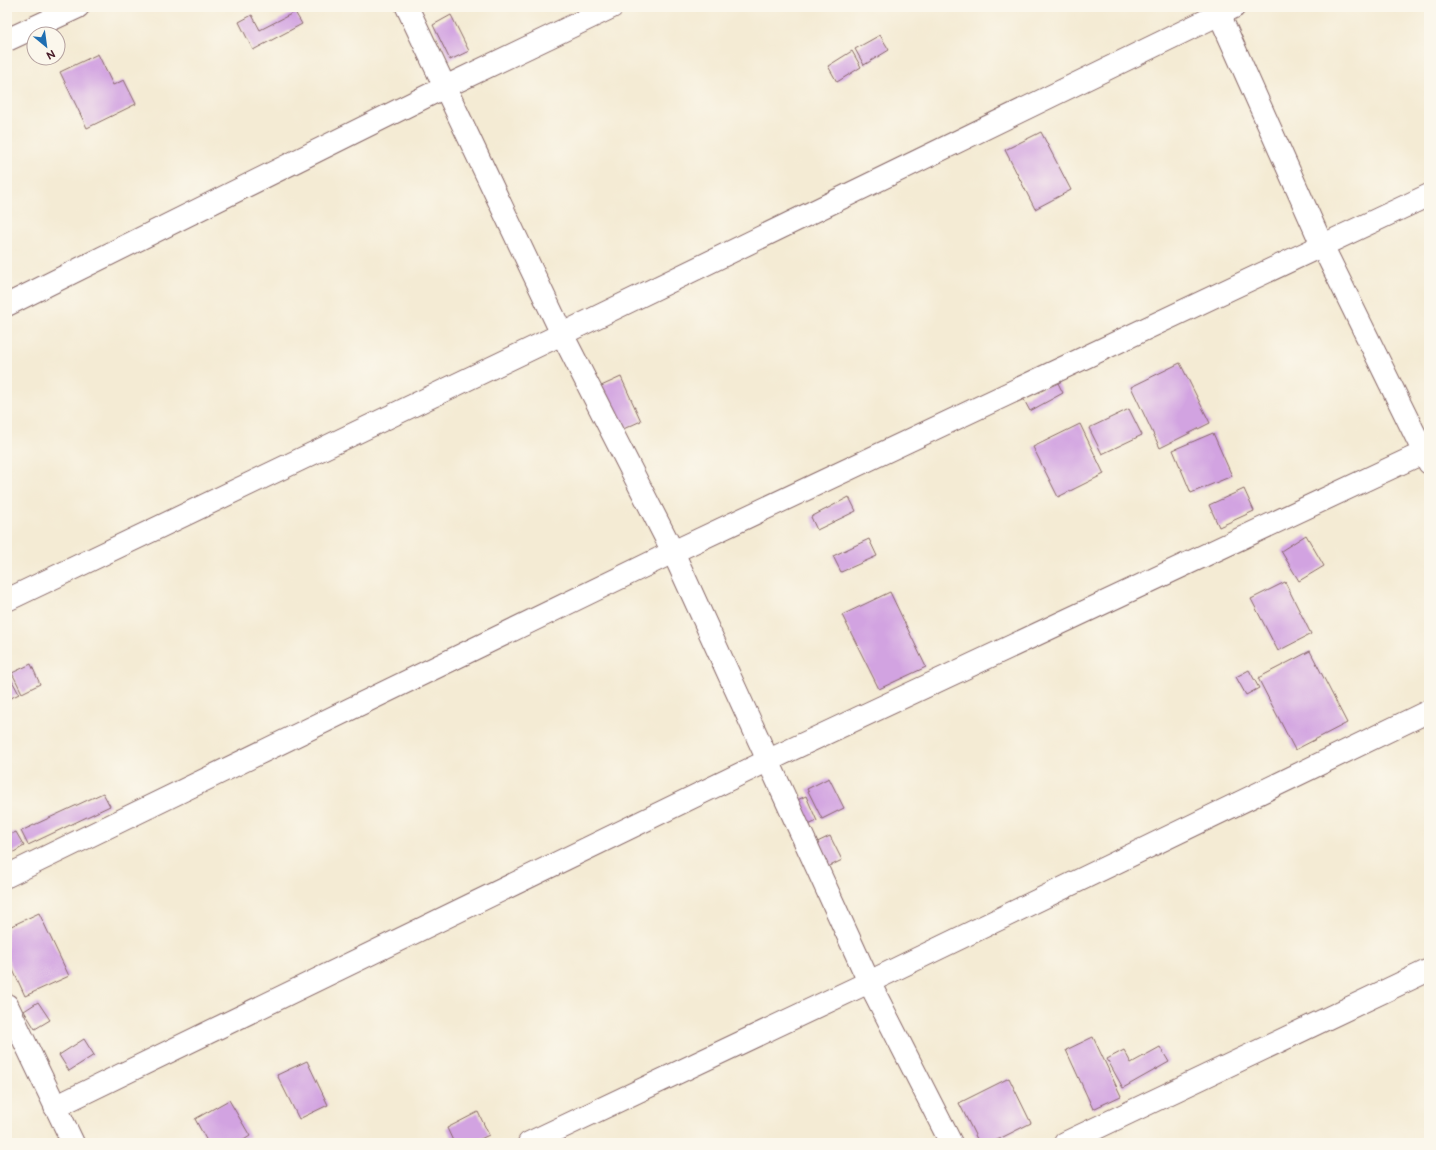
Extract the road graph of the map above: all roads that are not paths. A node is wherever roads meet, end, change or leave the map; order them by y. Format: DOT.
graph roads {
  1 [pos="78,7"];
  2 [pos="407,7"];
  3 [pos="612,7"];
  4 [pos="1223,9"];
  5 [pos="7,40"];
  6 [pos="445,87"];
  7 [pos="1429,195"];
  8 [pos="1322,245"];
  9 [pos="7,305"];
  10 [pos="562,334"];
  11 [pos="1427,455"];
  12 [pos="673,552"];
  13 [pos="7,600"];
  14 [pos="1429,711"];
  15 [pos="767,761"];
  16 [pos="7,876"];
  17 [pos="1429,970"];
  18 [pos="869,982"];
  19 [pos="7,1006"];
  20 [pos="55,1107"];
  21 [pos="73,1143"];
  22 [pos="529,1143"];
  23 [pos="951,1143"];
  24 [pos="1065,1143"];
  1 -- 5 [label="street"];
  2 -- 6 [label="street"];
  3 -- 6 [label="street"];
  4 -- 8 [label="street"];
  4 -- 10 [label="street"];
  6 -- 9 [label="street"];
  6 -- 10 [label="street"];
  7 -- 8 [label="street"];
  8 -- 11 [label="street"];
  8 -- 12 [label="street"];
  10 -- 12 [label="street"];
  10 -- 13 [label="street"];
  11 -- 15 [label="street"];
  12 -- 15 [label="street"];
  12 -- 16 [label="street"];
  14 -- 18 [label="street"];
  15 -- 18 [label="street"];
  15 -- 20 [label="street"];
  17 -- 24 [label="street"];
  18 -- 22 [label="street"];
  18 -- 23 [label="street"];
  19 -- 20 [label="street"];
  20 -- 21 [label="street"];
}
